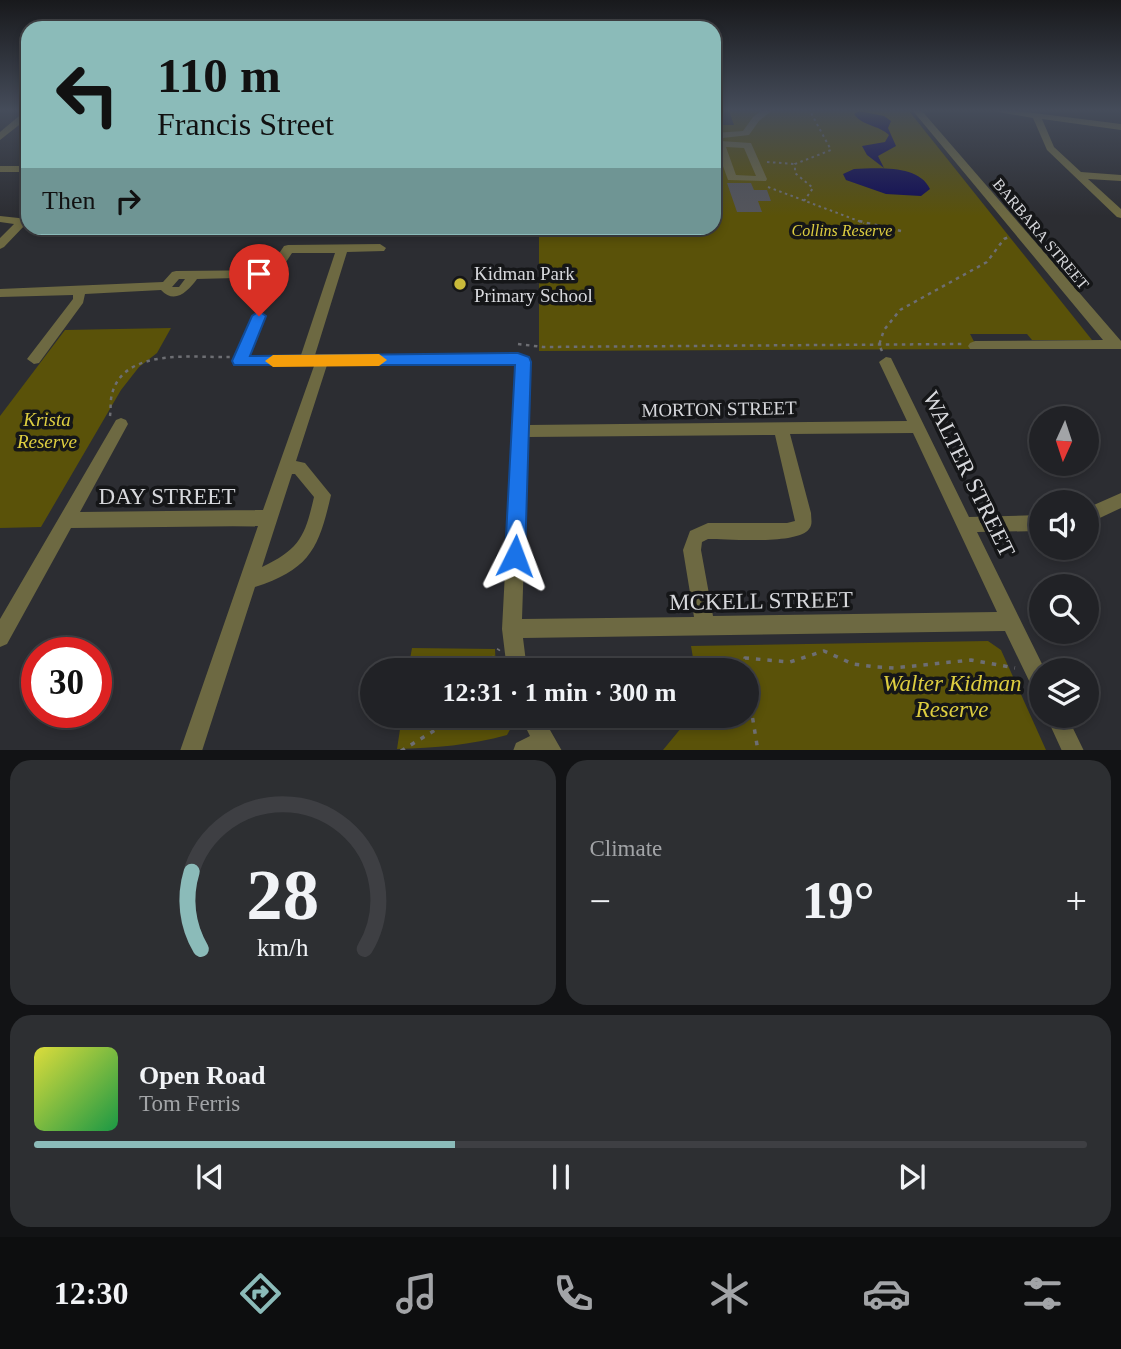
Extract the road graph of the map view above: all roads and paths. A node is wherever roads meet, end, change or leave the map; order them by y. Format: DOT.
graph roads {
  1 [pos="748,146"];
  2 [pos="829,146"];
  3 [pos="946,146"];
  4 [pos="1049,146"];
  5 [pos="721,147"];
  6 [pos="760,162"];
  7 [pos="795,164"];
  8 [pos="0,169"];
  9 [pos="21,169"];
  10 [pos="1079,175"];
  11 [pos="1121,178"];
  12 [pos="762,179"];
  13 [pos="804,201"];
  14 [pos="1121,215"];
  15 [pos="0,219"];
  16 [pos="21,222"];
  17 [pos="21,226"];
  18 [pos="901,231"];
  19 [pos="1023,237"];
  20 [pos="0,245"];
  21 [pos="380,248"];
  22 [pos="342,249"];
  23 [pos="79,290"];
  24 [pos="0,293"];
  25 [pos="259,316"];
  26 [pos="879,345"];
  27 [pos="1117,345"];
  28 [pos="975,346"];
  29 [pos="518,352"];
  30 [pos="233,356"];
  31 [pos="34,359"];
  32 [pos="314,361"];
  33 [pos="886,362"];
  34 [pos="116,420"];
  35 [pos="781,427"];
  36 [pos="918,427"];
  37 [pos="521,431"];
  38 [pos="285,467"];
  39 [pos="1121,500"];
  40 [pos="1099,510"];
  41 [pos="268,518"];
  42 [pos="67,520"];
  43 [pos="1029,523"];
  44 [pos="964,525"];
  45 [pos="247,579"];
  46 [pos="1011,621"];
  47 [pos="705,626"];
  48 [pos="512,629"];
  49 [pos="0,637"];
  50 [pos="499,649"];
  51 [pos="493,658"];
  52 [pos="516,658"];
  53 [pos="759,659"];
  54 [pos="1029,659"];
  55 [pos="1016,667"];
  56 [pos="438,728"];
  57 [pos="533,728"];
  58 [pos="754,728"];
  59 [pos="1062,728"];
  60 [pos="539,747"];
  61 [pos="191,750"];
  62 [pos="403,750"];
  63 [pos="758,750"];
  64 [pos="1073,750"];
  1 -- 12 [label="street"];
  2 -- 7 [label="path"];
  3 -- 19 [label="street, BARBARA STREET"];
  4 -- 10 [label="street"];
  5 -- 12 [label="street"];
  6 -- 7 [label="path"];
  7 -- 13 [label="path"];
  8 -- 9 [label="street"];
  10 -- 11 [label="street"];
  10 -- 14 [label="street"];
  12 -- 13 [label="path"];
  13 -- 18 [label="path"];
  15 -- 16 [label="street"];
  17 -- 20 [label="street"];
  19 -- 26 [label="path"];
  19 -- 27 [label="street, BARBARA STREET"];
  21 -- 22 [label="street"];
  22 -- 23 [label="street"];
  22 -- 32 [label="street"];
  23 -- 24 [label="street"];
  23 -- 31 [label="street"];
  25 -- 32 [label="street"];
  26 -- 28 [label="path"];
  26 -- 29 [label="path"];
  27 -- 28 [label="street"];
  29 -- 32 [label="street"];
  29 -- 37 [label="street"];
  30 -- 34 [label="path"];
  32 -- 38 [label="street"];
  33 -- 36 [label="street, WALTER STREET"];
  34 -- 42 [label="street"];
  35 -- 36 [label="street, MORTON STREET"];
  35 -- 37 [label="street, MORTON STREET"];
  35 -- 47 [label="street"];
  36 -- 44 [label="street, WALTER STREET"];
  37 -- 48 [label="street"];
  38 -- 41 [label="street"];
  38 -- 45 [label="street"];
  39 -- 40 [label="street"];
  41 -- 42 [label="street, DAY STREET"];
  41 -- 45 [label="street"];
  42 -- 49 [label="street"];
  43 -- 44 [label="street"];
  44 -- 46 [label="street, WALTER STREET"];
  45 -- 61 [label="street"];
  46 -- 47 [label="street, MCKELL STREET"];
  46 -- 54 [label="street, WALTER STREET"];
  47 -- 48 [label="street, MCKELL STREET"];
  48 -- 52 [label="street"];
  50 -- 51 [label="path"];
  53 -- 55 [label="path"];
  56 -- 62 [label="path"];
  57 -- 60 [label="street"];
  58 -- 63 [label="path"];
  59 -- 64 [label="street"];
}
